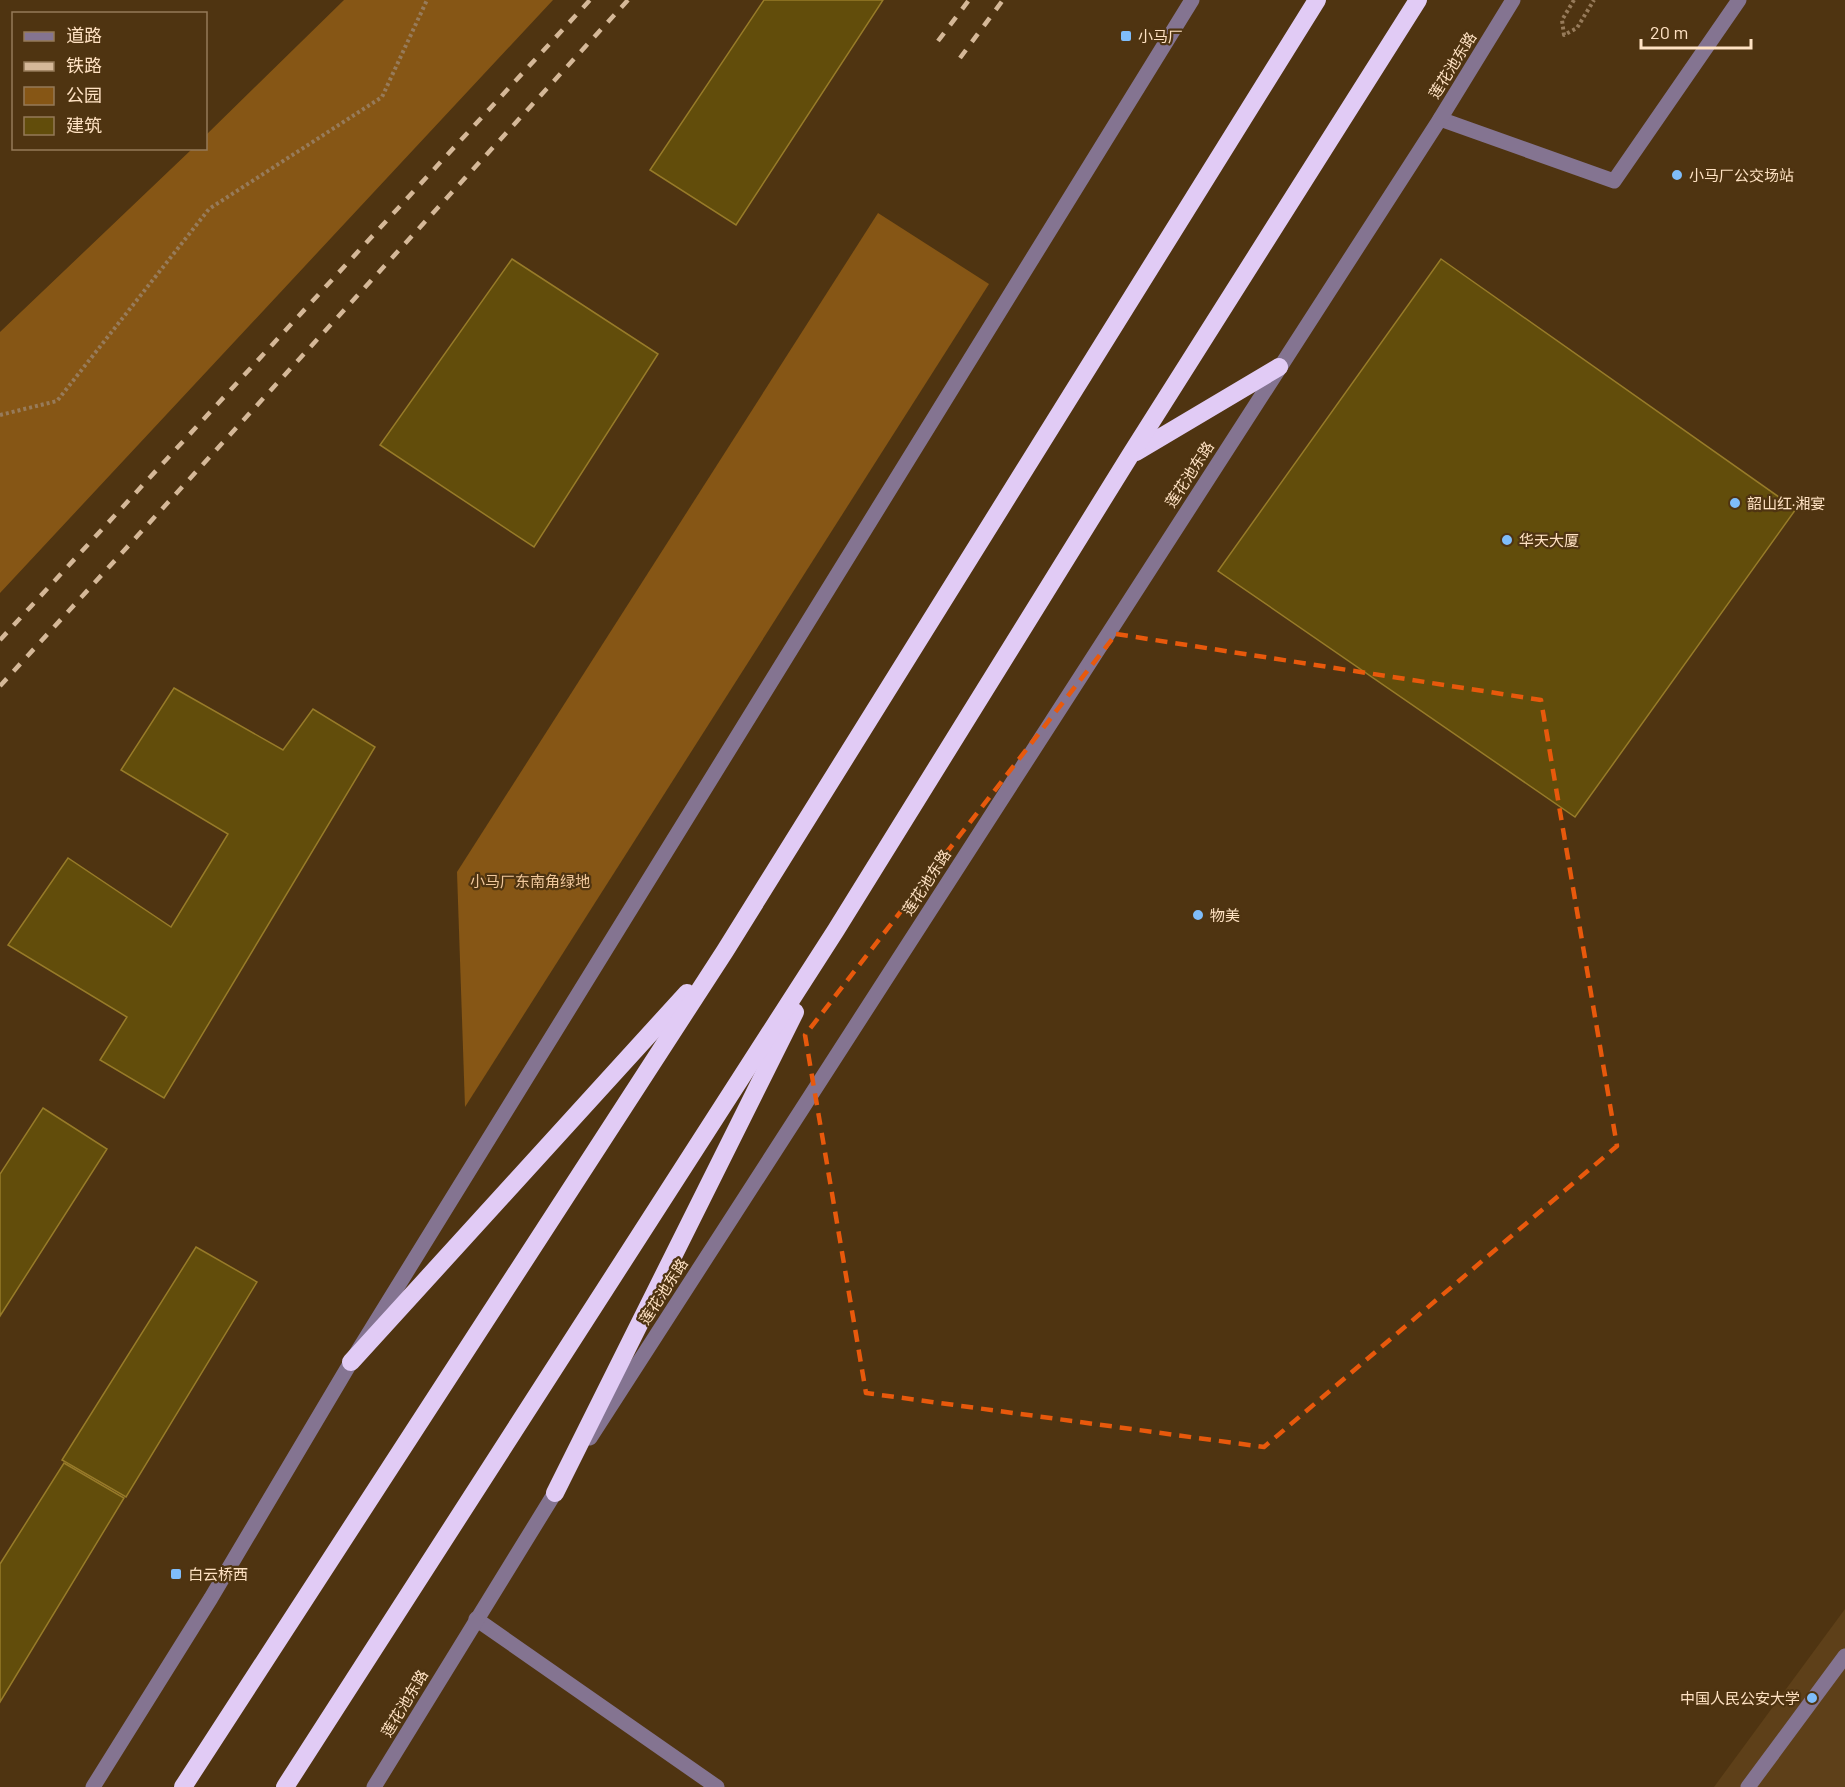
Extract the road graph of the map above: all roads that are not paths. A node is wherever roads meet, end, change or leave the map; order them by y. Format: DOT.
graph roads {
  1 [pos="1192,0"];
  2 [pos="1317,0"];
  3 [pos="1418,0"];
  4 [pos="1514,0"];
  5 [pos="1739,0"];
  6 [pos="1440,119"];
  7 [pos="1279,367"];
  8 [pos="1131,454"];
  9 [pos="836,930"];
  10 [pos="725,951"];
  11 [pos="351,1362"];
  12 [pos="555,1493"];
  13 [pos="476,1619"];
  14 [pos="1845,1656"];
  15 [pos="93,1787"];
  16 [pos="183,1787"];
  17 [pos="285,1787"];
  18 [pos="374,1787"];
  19 [pos="717,1787"];
  20 [pos="1748,1787"];
  1 -- 11 [label="street"];
  2 -- 10 [label="highway"];
  3 -- 8 [label="highway"];
  4 -- 6 [label="street, 莲花池东路"];
  5 -- 6 [label="street"];
  6 -- 7 [label="street, 莲花池东路"];
  7 -- 8 [label="highway"];
  7 -- 12 [label="street, 莲花池东路"];
  8 -- 9 [label="highway"];
  9 -- 12 [label="highway"];
  9 -- 17 [label="highway"];
  10 -- 11 [label="highway"];
  10 -- 16 [label="highway"];
  11 -- 15 [label="street"];
  12 -- 13 [label="street, 莲花池东路"];
  13 -- 18 [label="street, 莲花池东路"];
  13 -- 19 [label="street"];
  14 -- 20 [label="street"];
}
